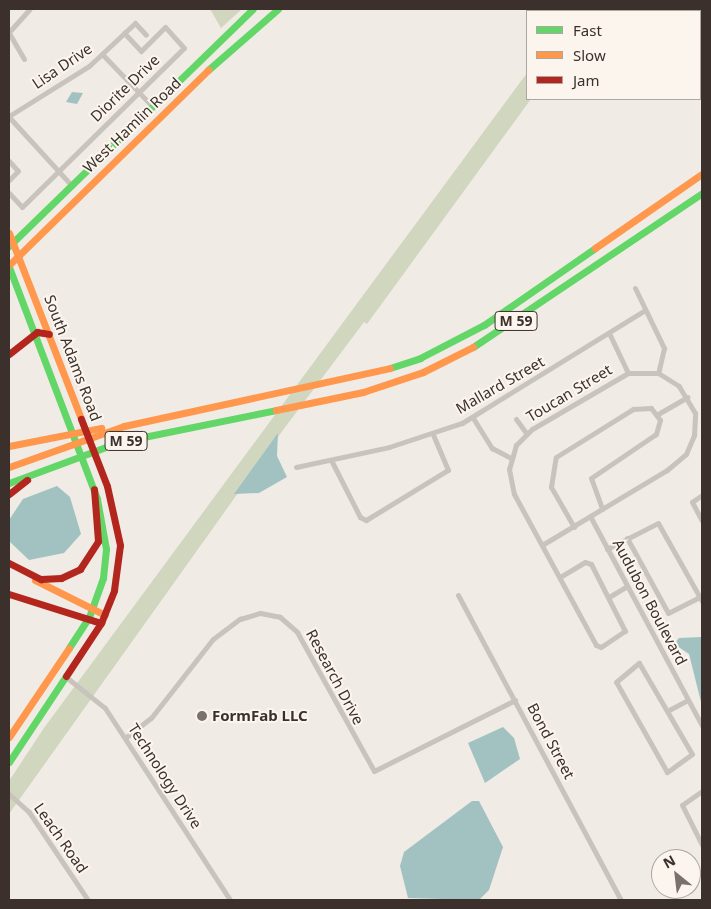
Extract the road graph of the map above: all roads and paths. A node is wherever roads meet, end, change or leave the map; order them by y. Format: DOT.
graph roads {
  1 [pos="30,9"];
  2 [pos="253,9"];
  3 [pos="278,9"];
  4 [pos="242,18"];
  5 [pos="9,32"];
  6 [pos="124,33"];
  7 [pos="146,35"];
  8 [pos="248,35"];
  9 [pos="102,54"];
  10 [pos="24,59"];
  11 [pos="182,76"];
  12 [pos="189,89"];
  13 [pos="139,92"];
  14 [pos="152,106"];
  15 [pos="9,117"];
  16 [pos="9,161"];
  17 [pos="95,162"];
  18 [pos="702,170"];
  19 [pos="58,172"];
  20 [pos="702,174"];
  21 [pos="101,175"];
  22 [pos="9,180"];
  23 [pos="71,185"];
  24 [pos="9,193"];
  25 [pos="702,193"];
  26 [pos="75,201"];
  27 [pos="660,203"];
  28 [pos="9,233"];
  29 [pos="11,244"];
  30 [pos="19,255"];
  31 [pos="9,266"];
  32 [pos="635,288"];
  33 [pos="645,310"];
  34 [pos="609,333"];
  35 [pos="34,334"];
  36 [pos="49,334"];
  37 [pos="9,354"];
  38 [pos="628,373"];
  39 [pos="658,373"];
  40 [pos="688,397"];
  41 [pos="658,414"];
  42 [pos="473,418"];
  43 [pos="516,419"];
  44 [pos="141,422"];
  45 [pos="526,433"];
  46 [pos="433,434"];
  47 [pos="9,446"];
  48 [pos="511,458"];
  49 [pos="331,460"];
  50 [pos="57,462"];
  51 [pos="9,467"];
  52 [pos="296,467"];
  53 [pos="9,483"];
  54 [pos="94,489"];
  55 [pos="9,494"];
  56 [pos="702,495"];
  57 [pos="602,509"];
  58 [pos="590,516"];
  59 [pos="702,521"];
  60 [pos="574,526"];
  61 [pos="627,538"];
  62 [pos="542,545"];
  63 [pos="607,549"];
  64 [pos="9,563"];
  65 [pos="29,576"];
  66 [pos="560,577"];
  67 [pos="627,586"];
  68 [pos="9,594"];
  69 [pos="458,595"];
  70 [pos="609,597"];
  71 [pos="701,599"];
  72 [pos="90,614"];
  73 [pos="105,615"];
  74 [pos="101,622"];
  75 [pos="66,677"];
  76 [pos="515,700"];
  77 [pos="688,700"];
  78 [pos="32,703"];
  79 [pos="669,710"];
  80 [pos="42,713"];
  81 [pos="702,726"];
  82 [pos="9,737"];
  83 [pos="125,738"];
  84 [pos="9,762"];
  85 [pos="702,791"];
  86 [pos="9,794"];
  87 [pos="702,831"];
  88 [pos="696,834"];
  89 [pos="702,845"];
  90 [pos="88,900"];
  91 [pos="230,900"];
  92 [pos="621,900"];
  1 -- 5 [label="street"];
  2 -- 4 [label="main road, West Hamlin Road"];
  3 -- 8 [label="main road, West Hamlin Road"];
  4 -- 8 [label="main road"];
  4 -- 11 [label="main road, West Hamlin Road"];
  5 -- 10 [label="street"];
  6 -- 7 [label="street"];
  6 -- 9 [label="street, Lisa Drive"];
  6 -- 13 [label="street, Diorite Drive"];
  8 -- 12 [label="main road, West Hamlin Road"];
  9 -- 13 [label="street"];
  9 -- 15 [label="street, Lisa Drive"];
  11 -- 12 [label="main road"];
  11 -- 14 [label="main road, West Hamlin Road"];
  12 -- 21 [label="main road, West Hamlin Road"];
  13 -- 14 [label="street"];
  13 -- 19 [label="street, Diorite Drive"];
  14 -- 17 [label="main road, West Hamlin Road"];
  15 -- 19 [label="street"];
  16 -- 22 [label="street"];
  17 -- 21 [label="main road"];
  17 -- 23 [label="main road, West Hamlin Road"];
  18 -- 27 [label="main road"];
  19 -- 23 [label="street"];
  19 -- 24 [label="street, Diorite Drive"];
  20 -- 27 [label="main road, M 59"];
  21 -- 26 [label="main road, West Hamlin Road"];
  23 -- 26 [label="main road"];
  23 -- 29 [label="main road, West Hamlin Road"];
  25 -- 50 [label="main road, M 59"];
  26 -- 30 [label="main road, West Hamlin Road"];
  27 -- 44 [label="main road, M 59"];
  28 -- 29 [label="main road, South Adams Road"];
  29 -- 30 [label="main road, South Adams Road"];
  30 -- 31 [label="main road, West Hamlin Road"];
  30 -- 36 [label="main road, South Adams Road"];
  31 -- 35 [label="main road, South Adams Road"];
  32 -- 33 [label="street"];
  33 -- 34 [label="street, Mallard Street"];
  33 -- 39 [label="street"];
  34 -- 38 [label="street"];
  34 -- 42 [label="street, Mallard Street"];
  35 -- 36 [label="main road"];
  35 -- 37 [label="main road"];
  35 -- 54 [label="main road, South Adams Road"];
  36 -- 73 [label="main road, South Adams Road"];
  38 -- 39 [label="street, Toucan Street"];
  38 -- 45 [label="street, Toucan Street"];
  39 -- 40 [label="street"];
  40 -- 41 [label="street"];
  40 -- 57 [label="street"];
  41 -- 57 [label="street"];
  41 -- 60 [label="street"];
  42 -- 46 [label="street, Mallard Street"];
  42 -- 48 [label="street"];
  43 -- 45 [label="street"];
  44 -- 47 [label="main road"];
  44 -- 51 [label="main road, M 59"];
  45 -- 48 [label="street, Toucan Street"];
  46 -- 49 [label="street, Mallard Street"];
  46 -- 49 [label="street"];
  48 -- 62 [label="street"];
  49 -- 52 [label="street, Mallard Street"];
  50 -- 53 [label="main road, M 59"];
  50 -- 55 [label="main road"];
  54 -- 65 [label="main road"];
  54 -- 72 [label="main road, South Adams Road"];
  56 -- 59 [label="street"];
  57 -- 58 [label="street"];
  58 -- 60 [label="street"];
  58 -- 63 [label="street, Audubon Boulevard"];
  60 -- 62 [label="street"];
  61 -- 63 [label="street"];
  61 -- 71 [label="street"];
  61 -- 71 [label="street"];
  62 -- 66 [label="street"];
  63 -- 67 [label="street, Audubon Boulevard"];
  64 -- 65 [label="main road"];
  65 -- 72 [label="main road"];
  66 -- 70 [label="street"];
  66 -- 70 [label="street"];
  67 -- 70 [label="street"];
  67 -- 77 [label="street, Audubon Boulevard"];
  68 -- 72 [label="main road"];
  69 -- 76 [label="street, Bond Street"];
  72 -- 73 [label="main road"];
  72 -- 74 [label="main road"];
  72 -- 78 [label="main road, South Adams Road"];
  73 -- 74 [label="main road, South Adams Road"];
  74 -- 75 [label="main road, South Adams Road"];
  75 -- 80 [label="main road, South Adams Road"];
  75 -- 83 [label="street, Technology Drive"];
  76 -- 83 [label="street, Research Drive"];
  76 -- 92 [label="street, Bond Street"];
  77 -- 79 [label="street"];
  77 -- 81 [label="street, Audubon Boulevard"];
  78 -- 80 [label="main road"];
  78 -- 82 [label="main road, South Adams Road"];
  79 -- 79 [label="street"];
  80 -- 84 [label="main road, South Adams Road"];
  83 -- 91 [label="street, Technology Drive"];
  85 -- 88 [label="street"];
  86 -- 90 [label="street, Leach Road"];
  87 -- 88 [label="street"];
  88 -- 89 [label="street"];
}
